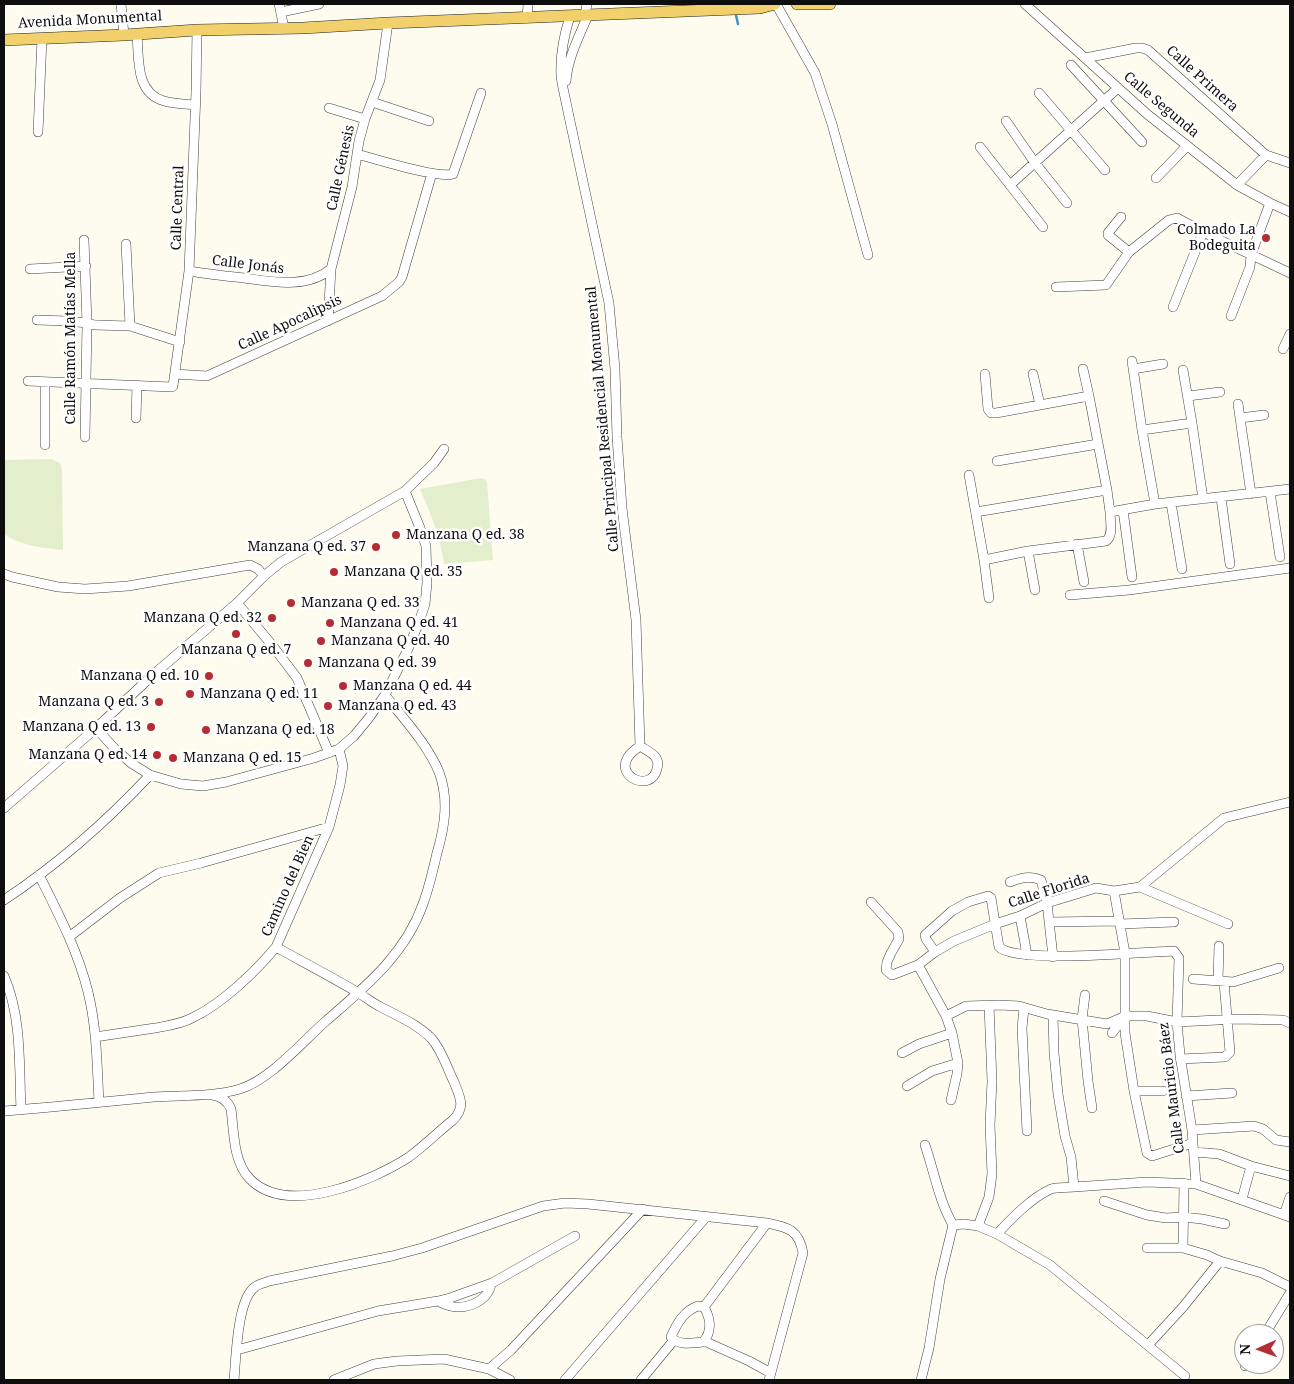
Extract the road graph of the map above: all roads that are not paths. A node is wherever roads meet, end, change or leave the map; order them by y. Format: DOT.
graph roads {
  1 [pos="121,4"];
  2 [pos="319,4"];
  3 [pos="528,4"];
  4 [pos="776,4"];
  5 [pos="797,4"];
  6 [pos="823,4"];
  7 [pos="830,4"];
  8 [pos="1025,4"];
  9 [pos="280,8"];
  10 [pos="587,11"];
  11 [pos="570,16"];
  12 [pos="527,18"];
  13 [pos="388,23"];
  14 [pos="284,28"];
  15 [pos="197,30"];
  16 [pos="137,34"];
  17 [pos="124,35"];
  18 [pos="42,38"];
  19 [pos="4,40"];
  20 [pos="563,42"];
  21 [pos="574,46"];
  22 [pos="1085,58"];
  23 [pos="1071,65"];
  24 [pos="1118,88"];
  25 [pos="481,93"];
  26 [pos="1040,93"];
  27 [pos="565,94"];
  28 [pos="1103,101"];
  29 [pos="372,102"];
  30 [pos="196,105"];
  31 [pos="329,108"];
  32 [pos="365,119"];
  33 [pos="429,121"];
  34 [pos="1006,121"];
  35 [pos="1072,130"];
  36 [pos="38,132"];
  37 [pos="1142,142"];
  38 [pos="1187,146"];
  39 [pos="980,147"];
  40 [pos="357,154"];
  41 [pos="1266,155"];
  42 [pos="1035,163"];
  43 [pos="1290,163"];
  44 [pos="1106,170"];
  45 [pos="432,173"];
  46 [pos="1156,178"];
  47 [pos="1010,185"];
  48 [pos="1237,185"];
  49 [pos="1067,203"];
  50 [pos="1270,203"];
  51 [pos="1290,212"];
  52 [pos="1121,217"];
  53 [pos="1043,227"];
  54 [pos="1203,232"];
  55 [pos="84,240"];
  56 [pos="126,244"];
  57 [pos="1129,252"];
  58 [pos="868,255"];
  59 [pos="1251,255"];
  60 [pos="86,266"];
  61 [pos="30,269"];
  62 [pos="331,270"];
  63 [pos="189,271"];
  64 [pos="1290,273"];
  65 [pos="1056,287"];
  66 [pos="1172,307"];
  67 [pos="1231,316"];
  68 [pos="37,320"];
  69 [pos="328,320"];
  70 [pos="87,323"];
  71 [pos="130,326"];
  72 [pos="1290,334"];
  73 [pos="180,342"];
  74 [pos="1283,349"];
  75 [pos="1164,364"];
  76 [pos="1083,369"];
  77 [pos="1183,370"];
  78 [pos="175,374"];
  79 [pos="985,374"];
  80 [pos="1034,374"];
  81 [pos="28,381"];
  82 [pos="45,382"];
  83 [pos="86,383"];
  84 [pos="137,385"];
  85 [pos="1220,392"];
  86 [pos="1089,396"];
  87 [pos="1188,396"];
  88 [pos="1238,404"];
  89 [pos="1040,405"];
  90 [pos="1264,415"];
  91 [pos="136,418"];
  92 [pos="1240,418"];
  93 [pos="1192,423"];
  94 [pos="1142,430"];
  95 [pos="85,437"];
  96 [pos="1098,444"];
  97 [pos="45,445"];
  98 [pos="444,449"];
  99 [pos="997,462"];
  100 [pos="968,474"];
  101 [pos="1290,489"];
  102 [pos="1107,490"];
  103 [pos="405,491"];
  104 [pos="1270,492"];
  105 [pos="1251,494"];
  106 [pos="1221,498"];
  107 [pos="1203,499"];
  108 [pos="1171,503"];
  109 [pos="1155,504"];
  110 [pos="1123,510"];
  111 [pos="976,512"];
  112 [pos="1110,512"];
  113 [pos="1077,544"];
  114 [pos="1028,551"];
  115 [pos="1280,558"];
  116 [pos="984,560"];
  117 [pos="1230,564"];
  118 [pos="1290,568"];
  119 [pos="1182,569"];
  120 [pos="4,574"];
  121 [pos="264,576"];
  122 [pos="1132,577"];
  123 [pos="1084,582"];
  124 [pos="1035,590"];
  125 [pos="1070,595"];
  126 [pos="989,598"];
  127 [pos="237,603"];
  128 [pos="385,695"];
  129 [pos="96,728"];
  130 [pos="640,746"];
  131 [pos="339,749"];
  132 [pos="329,753"];
  133 [pos="150,775"];
  134 [pos="1290,802"];
  135 [pos="4,808"];
  136 [pos="329,827"];
  137 [pos="39,875"];
  138 [pos="1010,882"];
  139 [pos="1140,886"];
  140 [pos="1114,891"];
  141 [pos="4,900"];
  142 [pos="871,902"];
  143 [pos="1047,903"];
  144 [pos="1020,916"];
  145 [pos="1049,922"];
  146 [pos="1174,922"];
  147 [pos="1119,923"];
  148 [pos="996,924"];
  149 [pos="1228,924"];
  150 [pos="69,937"];
  151 [pos="1220,946"];
  152 [pos="276,947"];
  153 [pos="935,952"];
  154 [pos="1125,954"];
  155 [pos="1027,955"];
  156 [pos="1053,957"];
  157 [pos="918,965"];
  158 [pos="1279,968"];
  159 [pos="4,976"];
  160 [pos="1193,979"];
  161 [pos="1221,981"];
  162 [pos="358,992"];
  163 [pos="1085,995"];
  164 [pos="989,1005"];
  165 [pos="1024,1008"];
  166 [pos="1053,1015"];
  167 [pos="946,1016"];
  168 [pos="1125,1016"];
  169 [pos="1082,1019"];
  170 [pos="1228,1020"];
  171 [pos="1177,1022"];
  172 [pos="1290,1023"];
  173 [pos="1112,1032"];
  174 [pos="952,1033"];
  175 [pos="95,1037"];
  176 [pos="902,1053"];
  177 [pos="1180,1058"];
  178 [pos="958,1062"];
  179 [pos="908,1086"];
  180 [pos="1134,1091"];
  181 [pos="1163,1091"];
  182 [pos="1232,1093"];
  183 [pos="208,1094"];
  184 [pos="1186,1096"];
  185 [pos="951,1100"];
  186 [pos="99,1102"];
  187 [pos="1092,1108"];
  188 [pos="21,1110"];
  189 [pos="4,1111"];
  190 [pos="1192,1130"];
  191 [pos="1027,1131"];
  192 [pos="1290,1142"];
  193 [pos="925,1144"];
  194 [pos="1194,1147"];
  195 [pos="1251,1166"];
  196 [pos="1290,1176"];
  197 [pos="1184,1183"];
  198 [pos="1196,1184"];
  199 [pos="1074,1187"];
  200 [pos="1290,1197"];
  201 [pos="1242,1199"];
  202 [pos="1104,1201"];
  203 [pos="643,1209"];
  204 [pos="1287,1216"];
  205 [pos="706,1217"];
  206 [pos="1183,1217"];
  207 [pos="767,1223"];
  208 [pos="1225,1224"];
  209 [pos="953,1225"];
  210 [pos="978,1226"];
  211 [pos="997,1234"];
  212 [pos="575,1236"];
  213 [pos="1147,1248"];
  214 [pos="1183,1248"];
  215 [pos="1220,1261"];
  216 [pos="491,1284"];
  217 [pos="1290,1288"];
  218 [pos="1290,1293"];
  219 [pos="438,1301"];
  220 [pos="704,1307"];
  221 [pos="1271,1324"];
  222 [pos="674,1340"];
  223 [pos="704,1341"];
  224 [pos="1148,1345"];
  225 [pos="237,1350"];
  226 [pos="488,1369"];
  227 [pos="1185,1376"];
  228 [pos="770,1377"];
  229 [pos="234,1380"];
  230 [pos="334,1380"];
  231 [pos="510,1380"];
  232 [pos="565,1380"];
  233 [pos="641,1380"];
  234 [pos="921,1380"];
  1 -- 17 [label="street"];
  2 -- 9 [label="street"];
  3 -- 12 [label="street"];
  4 -- 10 [label="main road, Avenida Monumental"];
  4 -- 58 [label="street"];
  5 -- 6 [label="main road"];
  6 -- 7 [label="main road"];
  8 -- 22 [label="street, Calle Segunda"];
  9 -- 14 [label="street"];
  10 -- 11 [label="main road, Avenida Monumental"];
  10 -- 21 [label="street, Calle Principal Residencial Monumental"];
  11 -- 12 [label="main road, Avenida Monumental"];
  11 -- 20 [label="street, Calle Principal Residencial Monumental"];
  12 -- 13 [label="main road, Avenida Monumental"];
  13 -- 14 [label="main road, Avenida Monumental"];
  13 -- 29 [label="street, Calle Génesis"];
  14 -- 15 [label="main road, Avenida Monumental"];
  15 -- 16 [label="main road, Avenida Monumental"];
  15 -- 30 [label="street, Calle Central"];
  16 -- 17 [label="main road, Avenida Monumental"];
  16 -- 30 [label="street"];
  17 -- 18 [label="main road, Avenida Monumental"];
  18 -- 19 [label="main road, Avenida Monumental"];
  18 -- 36 [label="street"];
  20 -- 21 [label="street"];
  20 -- 27 [label="street, Calle Principal Residencial Monumental"];
  21 -- 27 [label="street, Calle Principal Residencial Monumental"];
  22 -- 24 [label="street, Calle Segunda"];
  22 -- 41 [label="street, Calle Primera"];
  23 -- 28 [label="street"];
  24 -- 28 [label="street"];
  24 -- 38 [label="street, Calle Segunda"];
  25 -- 45 [label="street"];
  26 -- 35 [label="street"];
  27 -- 130 [label="street, Calle Principal Residencial Monumental"];
  28 -- 35 [label="street"];
  28 -- 37 [label="street"];
  29 -- 32 [label="street, Calle Génesis"];
  29 -- 33 [label="street"];
  30 -- 63 [label="street, Calle Central"];
  31 -- 32 [label="street"];
  32 -- 40 [label="street, Calle Génesis"];
  34 -- 42 [label="street"];
  35 -- 42 [label="street"];
  35 -- 44 [label="street"];
  38 -- 46 [label="street"];
  38 -- 48 [label="street, Calle Segunda"];
  39 -- 47 [label="street"];
  40 -- 45 [label="street"];
  40 -- 62 [label="street, Calle Génesis"];
  41 -- 43 [label="street, Calle Primera"];
  41 -- 48 [label="street"];
  42 -- 47 [label="street"];
  42 -- 49 [label="street"];
  45 -- 69 [label="street, Calle Apocalipsis"];
  47 -- 53 [label="street"];
  48 -- 50 [label="street, Calle Segunda"];
  50 -- 51 [label="street, Calle Segunda"];
  50 -- 59 [label="street"];
  52 -- 57 [label="street"];
  54 -- 57 [label="street"];
  54 -- 59 [label="street"];
  54 -- 66 [label="street"];
  55 -- 60 [label="street, Calle Ramón Matías Mella"];
  56 -- 71 [label="street"];
  57 -- 65 [label="street"];
  59 -- 64 [label="street"];
  59 -- 67 [label="street"];
  60 -- 61 [label="street"];
  60 -- 70 [label="street, Calle Ramón Matías Mella"];
  62 -- 63 [label="street, Calle Jonás"];
  62 -- 69 [label="street, Calle Génesis"];
  63 -- 73 [label="street, Calle Central"];
  68 -- 70 [label="street"];
  69 -- 78 [label="street, Calle Apocalipsis"];
  70 -- 71 [label="street"];
  70 -- 83 [label="street, Calle Ramón Matías Mella"];
  71 -- 73 [label="street"];
  72 -- 74 [label="street"];
  73 -- 78 [label="street, Calle Central"];
  75 -- 94 [label="street"];
  76 -- 86 [label="street"];
  77 -- 87 [label="street"];
  78 -- 84 [label="street, Calle Central"];
  79 -- 89 [label="street"];
  80 -- 89 [label="street"];
  81 -- 82 [label="street"];
  82 -- 83 [label="street"];
  82 -- 97 [label="street"];
  83 -- 84 [label="street"];
  83 -- 95 [label="street, Calle Ramón Matías Mella"];
  84 -- 91 [label="street"];
  85 -- 87 [label="street"];
  86 -- 89 [label="street"];
  86 -- 96 [label="street"];
  87 -- 93 [label="street"];
  88 -- 92 [label="street"];
  90 -- 92 [label="street"];
  92 -- 105 [label="street"];
  93 -- 94 [label="street"];
  93 -- 107 [label="street"];
  94 -- 109 [label="street"];
  96 -- 99 [label="street"];
  96 -- 102 [label="street"];
  98 -- 103 [label="street"];
  100 -- 111 [label="street"];
  101 -- 104 [label="street"];
  102 -- 111 [label="street"];
  102 -- 112 [label="street"];
  103 -- 121 [label="street"];
  103 -- 128 [label="street"];
  104 -- 105 [label="street"];
  104 -- 115 [label="street"];
  105 -- 106 [label="street"];
  106 -- 107 [label="street"];
  106 -- 117 [label="street"];
  107 -- 108 [label="street"];
  108 -- 109 [label="street"];
  108 -- 119 [label="street"];
  109 -- 110 [label="street"];
  110 -- 112 [label="street"];
  110 -- 122 [label="street"];
  111 -- 116 [label="street"];
  112 -- 113 [label="street"];
  113 -- 114 [label="street"];
  113 -- 123 [label="street"];
  114 -- 116 [label="street"];
  114 -- 124 [label="street"];
  116 -- 126 [label="street"];
  118 -- 125 [label="street"];
  120 -- 121 [label="street"];
  121 -- 127 [label="street"];
  127 -- 129 [label="street"];
  127 -- 132 [label="street"];
  128 -- 131 [label="street"];
  128 -- 162 [label="street"];
  129 -- 133 [label="street"];
  129 -- 135 [label="street"];
  131 -- 132 [label="street"];
  131 -- 136 [label="street, Camino del Bien"];
  132 -- 133 [label="street"];
  133 -- 137 [label="street"];
  134 -- 139 [label="street, Calle Florida"];
  136 -- 150 [label="street"];
  136 -- 152 [label="street, Camino del Bien"];
  137 -- 141 [label="street"];
  137 -- 150 [label="street"];
  138 -- 143 [label="street"];
  139 -- 140 [label="street, Calle Florida"];
  139 -- 149 [label="street"];
  140 -- 143 [label="street, Calle Florida"];
  140 -- 147 [label="street"];
  142 -- 157 [label="street, Calle Florida"];
  143 -- 144 [label="street, Calle Florida"];
  143 -- 145 [label="street"];
  144 -- 148 [label="street, Calle Florida"];
  144 -- 155 [label="street"];
  145 -- 147 [label="street"];
  145 -- 156 [label="street"];
  146 -- 147 [label="street"];
  147 -- 154 [label="street"];
  148 -- 153 [label="street, Calle Florida"];
  148 -- 153 [label="street"];
  148 -- 155 [label="street"];
  150 -- 175 [label="street"];
  151 -- 161 [label="street"];
  152 -- 162 [label="street"];
  152 -- 175 [label="street, Camino del Bien"];
  153 -- 157 [label="street, Calle Florida"];
  154 -- 156 [label="street"];
  154 -- 168 [label="street"];
  154 -- 171 [label="street, Calle Mauricio Báez"];
  155 -- 156 [label="street"];
  157 -- 167 [label="street"];
  158 -- 161 [label="street"];
  159 -- 188 [label="street"];
  160 -- 161 [label="street"];
  161 -- 170 [label="street"];
  162 -- 183 [label="street"];
  162 -- 183 [label="street"];
  163 -- 169 [label="street"];
  164 -- 165 [label="street"];
  164 -- 167 [label="street"];
  164 -- 210 [label="street"];
  165 -- 166 [label="street"];
  165 -- 191 [label="street"];
  166 -- 169 [label="street"];
  166 -- 199 [label="street"];
  167 -- 174 [label="street"];
  168 -- 169 [label="street"];
  168 -- 171 [label="street"];
  168 -- 173 [label="street"];
  168 -- 180 [label="street"];
  169 -- 187 [label="street"];
  170 -- 171 [label="street"];
  170 -- 172 [label="street"];
  170 -- 177 [label="street"];
  171 -- 177 [label="street, Calle Mauricio Báez"];
  174 -- 176 [label="street"];
  174 -- 178 [label="street"];
  175 -- 186 [label="street"];
  177 -- 184 [label="street, Calle Mauricio Báez"];
  178 -- 179 [label="street"];
  178 -- 185 [label="street"];
  180 -- 181 [label="street"];
  180 -- 194 [label="street"];
  182 -- 184 [label="street"];
  183 -- 186 [label="street"];
  184 -- 190 [label="street, Calle Mauricio Báez"];
  186 -- 188 [label="street"];
  188 -- 189 [label="street"];
  190 -- 192 [label="street"];
  190 -- 194 [label="street, Calle Mauricio Báez"];
  193 -- 209 [label="street"];
  194 -- 195 [label="street"];
  194 -- 198 [label="street, Calle Mauricio Báez"];
  195 -- 196 [label="street"];
  195 -- 201 [label="street"];
  197 -- 198 [label="street"];
  197 -- 199 [label="street"];
  197 -- 206 [label="street"];
  198 -- 201 [label="street"];
  199 -- 211 [label="street"];
  200 -- 204 [label="street"];
  201 -- 204 [label="street"];
  202 -- 206 [label="street"];
  203 -- 205 [label="street"];
  203 -- 225 [label="street"];
  203 -- 226 [label="street"];
  205 -- 207 [label="street"];
  205 -- 232 [label="street"];
  206 -- 208 [label="street"];
  206 -- 214 [label="street"];
  207 -- 220 [label="street"];
  207 -- 228 [label="street"];
  209 -- 210 [label="street"];
  209 -- 234 [label="street"];
  210 -- 211 [label="street"];
  211 -- 224 [label="street"];
  212 -- 216 [label="street"];
  213 -- 214 [label="street"];
  214 -- 215 [label="street"];
  215 -- 217 [label="street"];
  215 -- 224 [label="street"];
  216 -- 219 [label="street"];
  216 -- 219 [label="street"];
  218 -- 221 [label="street"];
  219 -- 225 [label="street"];
  220 -- 222 [label="street"];
  220 -- 223 [label="street"];
  222 -- 223 [label="street"];
  222 -- 233 [label="street"];
  223 -- 228 [label="street"];
  224 -- 227 [label="street"];
  225 -- 229 [label="street"];
  226 -- 230 [label="street"];
  226 -- 231 [label="street"];
}
